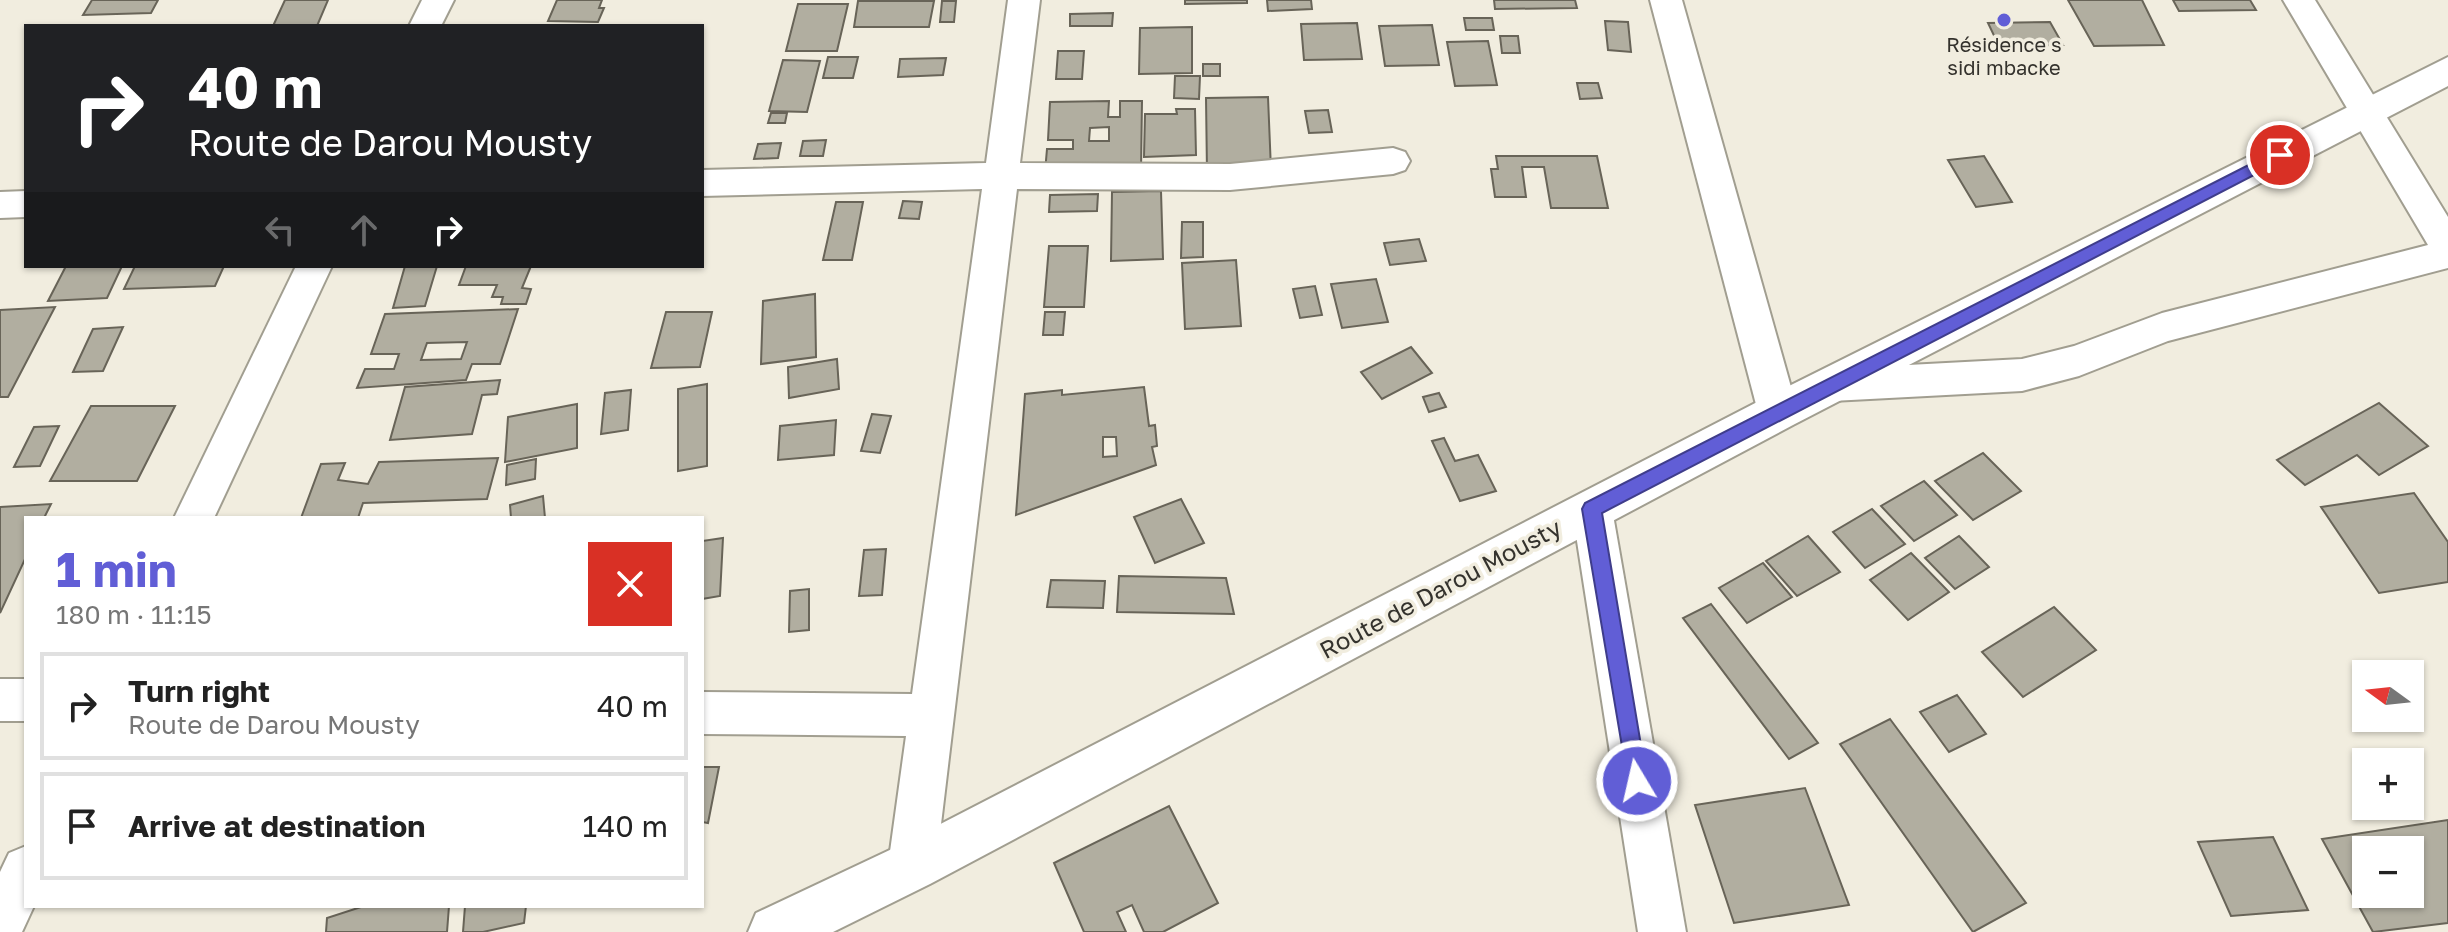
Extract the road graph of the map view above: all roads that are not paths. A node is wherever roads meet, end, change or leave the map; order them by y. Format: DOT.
graph roads {
  1 [pos="438,0"];
  2 [pos="1024,0"];
  3 [pos="1666,0"];
  4 [pos="2299,0"];
  5 [pos="426,24"];
  6 [pos="2448,70"];
  7 [pos="2364,112"];
  8 [pos="1393,161"];
  9 [pos="1001,176"];
  10 [pos="704,183"];
  11 [pos="24,204"];
  12 [pos="0,205"];
  13 [pos="2448,251"];
  14 [pos="313,268"];
  15 [pos="1832,385"];
  16 [pos="1778,412"];
  17 [pos="1592,509"];
  18 [pos="195,516"];
  19 [pos="0,700"];
  20 [pos="24,700"];
  21 [pos="704,713"];
  22 [pos="932,715"];
  23 [pos="912,866"];
  24 [pos="24,874"];
  25 [pos="0,925"];
  26 [pos="775,932"];
  27 [pos="1662,932"];
  1 -- 5 [label="street"];
  2 -- 9 [label="street"];
  3 -- 16 [label="street"];
  4 -- 7 [label="street"];
  6 -- 7 [label="main road, Route de Darou Mousty"];
  7 -- 13 [label="street"];
  7 -- 15 [label="main road, Route de Darou Mousty"];
  8 -- 9 [label="street"];
  9 -- 10 [label="street"];
  9 -- 22 [label="street"];
  11 -- 12 [label="street"];
  13 -- 15 [label="street"];
  14 -- 18 [label="street"];
  15 -- 16 [label="main road, Route de Darou Mousty"];
  16 -- 17 [label="main road, Route de Darou Mousty"];
  17 -- 23 [label="main road, Route de Darou Mousty"];
  17 -- 27 [label="street"];
  19 -- 20 [label="street"];
  21 -- 22 [label="street"];
  22 -- 23 [label="street"];
  23 -- 26 [label="main road, Route de Darou Mousty"];
  24 -- 25 [label="street"];
}
